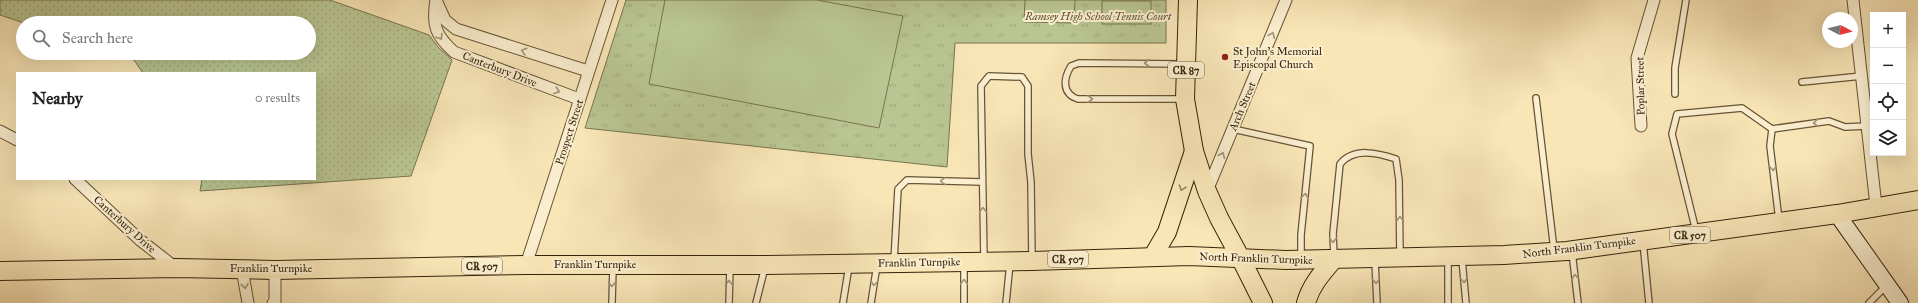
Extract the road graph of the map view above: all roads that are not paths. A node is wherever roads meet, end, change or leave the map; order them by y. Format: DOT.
graph roads {
  1 [pos="436,0"];
  2 [pos="612,0"];
  3 [pos="1188,0"];
  4 [pos="1286,0"];
  5 [pos="1654,0"];
  6 [pos="1686,0"];
  7 [pos="1853,0"];
  8 [pos="1186,64"];
  9 [pos="588,71"];
  10 [pos="1862,76"];
  11 [pos="1802,82"];
  12 [pos="1675,94"];
  13 [pos="1536,98"];
  14 [pos="579,99"];
  15 [pos="1185,99"];
  16 [pos="1641,126"];
  17 [pos="1867,126"];
  18 [pos="1233,129"];
  19 [pos="1772,129"];
  20 [pos="0,131"];
  21 [pos="16,139"];
  22 [pos="1194,152"];
  23 [pos="76,180"];
  24 [pos="982,182"];
  25 [pos="1207,191"];
  26 [pos="1918,200"];
  27 [pos="1876,206"];
  28 [pos="1836,214"];
  29 [pos="1780,222"];
  30 [pos="1696,234"];
  31 [pos="1643,240"];
  32 [pos="1572,250"];
  33 [pos="1554,252"];
  34 [pos="1153,256"];
  35 [pos="1189,256"];
  36 [pos="1455,257"];
  37 [pos="1375,258"];
  38 [pos="1400,258"];
  39 [pos="1241,259"];
  40 [pos="1301,260"];
  41 [pos="1334,260"];
  42 [pos="984,261"];
  43 [pos="1010,261"];
  44 [pos="1032,261"];
  45 [pos="886,262"];
  46 [pos="964,262"];
  47 [pos="849,263"];
  48 [pos="613,264"];
  49 [pos="730,264"];
  50 [pos="526,265"];
  51 [pos="766,265"];
  52 [pos="176,268"];
  53 [pos="242,269"];
  54 [pos="275,270"];
  55 [pos="0,271"];
  56 [pos="1887,285"];
  57 [pos="248,303"];
  58 [pos="273,303"];
  59 [pos="612,303"];
  60 [pos="729,303"];
  61 [pos="756,303"];
  62 [pos="843,303"];
  63 [pos="871,303"];
  64 [pos="964,303"];
  65 [pos="1006,303"];
  66 [pos="1263,303"];
  67 [pos="1306,303"];
  68 [pos="1377,303"];
  69 [pos="1448,303"];
  70 [pos="1466,303"];
  71 [pos="1578,303"];
  72 [pos="1649,303"];
  73 [pos="1869,303"];
  74 [pos="1900,303"];
  9 -- 1 [label="street, Canterbury Drive, one-way"];
  1 -- 14 [label="street, Canterbury Drive, one-way"];
  2 -- 9 [label="street, Prospect Street"];
  3 -- 8 [label="main road, CR 87"];
  18 -- 4 [label="street, Arch Street, one-way"];
  5 -- 16 [label="street, Poplar Street"];
  6 -- 12 [label="lane"];
  7 -- 10 [label="street"];
  8 -- 15 [label="main road, CR 87"];
  8 -- 15 [label="lane, one-way"];
  9 -- 14 [label="street, Prospect Street"];
  10 -- 11 [label="lane"];
  10 -- 17 [label="street"];
  13 -- 33 [label="lane"];
  14 -- 50 [label="street, Prospect Street"];
  15 -- 22 [label="main road, CR 87"];
  17 -- 19 [label="lane, one-way"];
  17 -- 27 [label="street"];
  25 -- 18 [label="street, Arch Street, one-way"];
  40 -- 18 [label="lane, one-way"];
  19 -- 29 [label="lane, one-way"];
  19 -- 30 [label="lane"];
  20 -- 21 [label="street"];
  22 -- 25 [label="main road"];
  22 -- 34 [label="main road, one-way"];
  23 -- 52 [label="street, Canterbury Drive"];
  42 -- 24 [label="lane, one-way"];
  24 -- 44 [label="lane"];
  24 -- 45 [label="lane, one-way"];
  25 -- 39 [label="main road"];
  26 -- 27 [label="main road, North Franklin Turnpike / CR 507"];
  27 -- 28 [label="main road, North Franklin Turnpike / CR 507"];
  28 -- 29 [label="main road, North Franklin Turnpike / CR 507"];
  28 -- 56 [label="street"];
  29 -- 30 [label="main road, North Franklin Turnpike / CR 507"];
  30 -- 31 [label="main road, North Franklin Turnpike / CR 507"];
  31 -- 32 [label="main road, North Franklin Turnpike / CR 507"];
  31 -- 72 [label="lane"];
  32 -- 33 [label="main road, North Franklin Turnpike / CR 507"];
  71 -- 32 [label="lane, one-way"];
  33 -- 36 [label="main road, North Franklin Turnpike / CR 507"];
  34 -- 35 [label="main road, Franklin Turnpike / CR 507"];
  34 -- 44 [label="main road, Franklin Turnpike / CR 507"];
  35 -- 39 [label="main road, North Franklin Turnpike / CR 507"];
  36 -- 38 [label="main road, North Franklin Turnpike / CR 507"];
  36 -- 69 [label="lane"];
  36 -- 70 [label="lane, one-way"];
  37 -- 38 [label="main road, North Franklin Turnpike / CR 507"];
  37 -- 41 [label="main road, North Franklin Turnpike / CR 507"];
  37 -- 68 [label="lane, one-way"];
  38 -- 41 [label="lane, one-way"];
  39 -- 40 [label="main road, North Franklin Turnpike / CR 507"];
  39 -- 66 [label="main road"];
  40 -- 41 [label="main road, North Franklin Turnpike / CR 507"];
  41 -- 67 [label="main road"];
  42 -- 43 [label="main road, Franklin Turnpike / CR 507"];
  42 -- 46 [label="main road, Franklin Turnpike / CR 507"];
  43 -- 44 [label="main road, Franklin Turnpike / CR 507"];
  43 -- 65 [label="lane"];
  45 -- 46 [label="main road, Franklin Turnpike / CR 507"];
  45 -- 47 [label="main road, Franklin Turnpike / CR 507"];
  45 -- 63 [label="lane, one-way"];
  64 -- 46 [label="lane, one-way"];
  47 -- 51 [label="main road, Franklin Turnpike / CR 507"];
  47 -- 62 [label="lane"];
  48 -- 49 [label="main road, Franklin Turnpike / CR 507"];
  48 -- 50 [label="main road, Franklin Turnpike / CR 507"];
  48 -- 59 [label="lane, one-way"];
  49 -- 51 [label="main road, Franklin Turnpike / CR 507"];
  60 -- 49 [label="lane, one-way"];
  50 -- 54 [label="main road, Franklin Turnpike / CR 507"];
  51 -- 61 [label="lane"];
  52 -- 53 [label="main road, Franklin Turnpike / CR 507"];
  52 -- 55 [label="main road, Franklin Turnpike / CR 507"];
  53 -- 54 [label="main road, Franklin Turnpike / CR 507"];
  53 -- 57 [label="street, one-way"];
  54 -- 58 [label="street"];
  56 -- 73 [label="lane"];
  56 -- 74 [label="street"];
}
